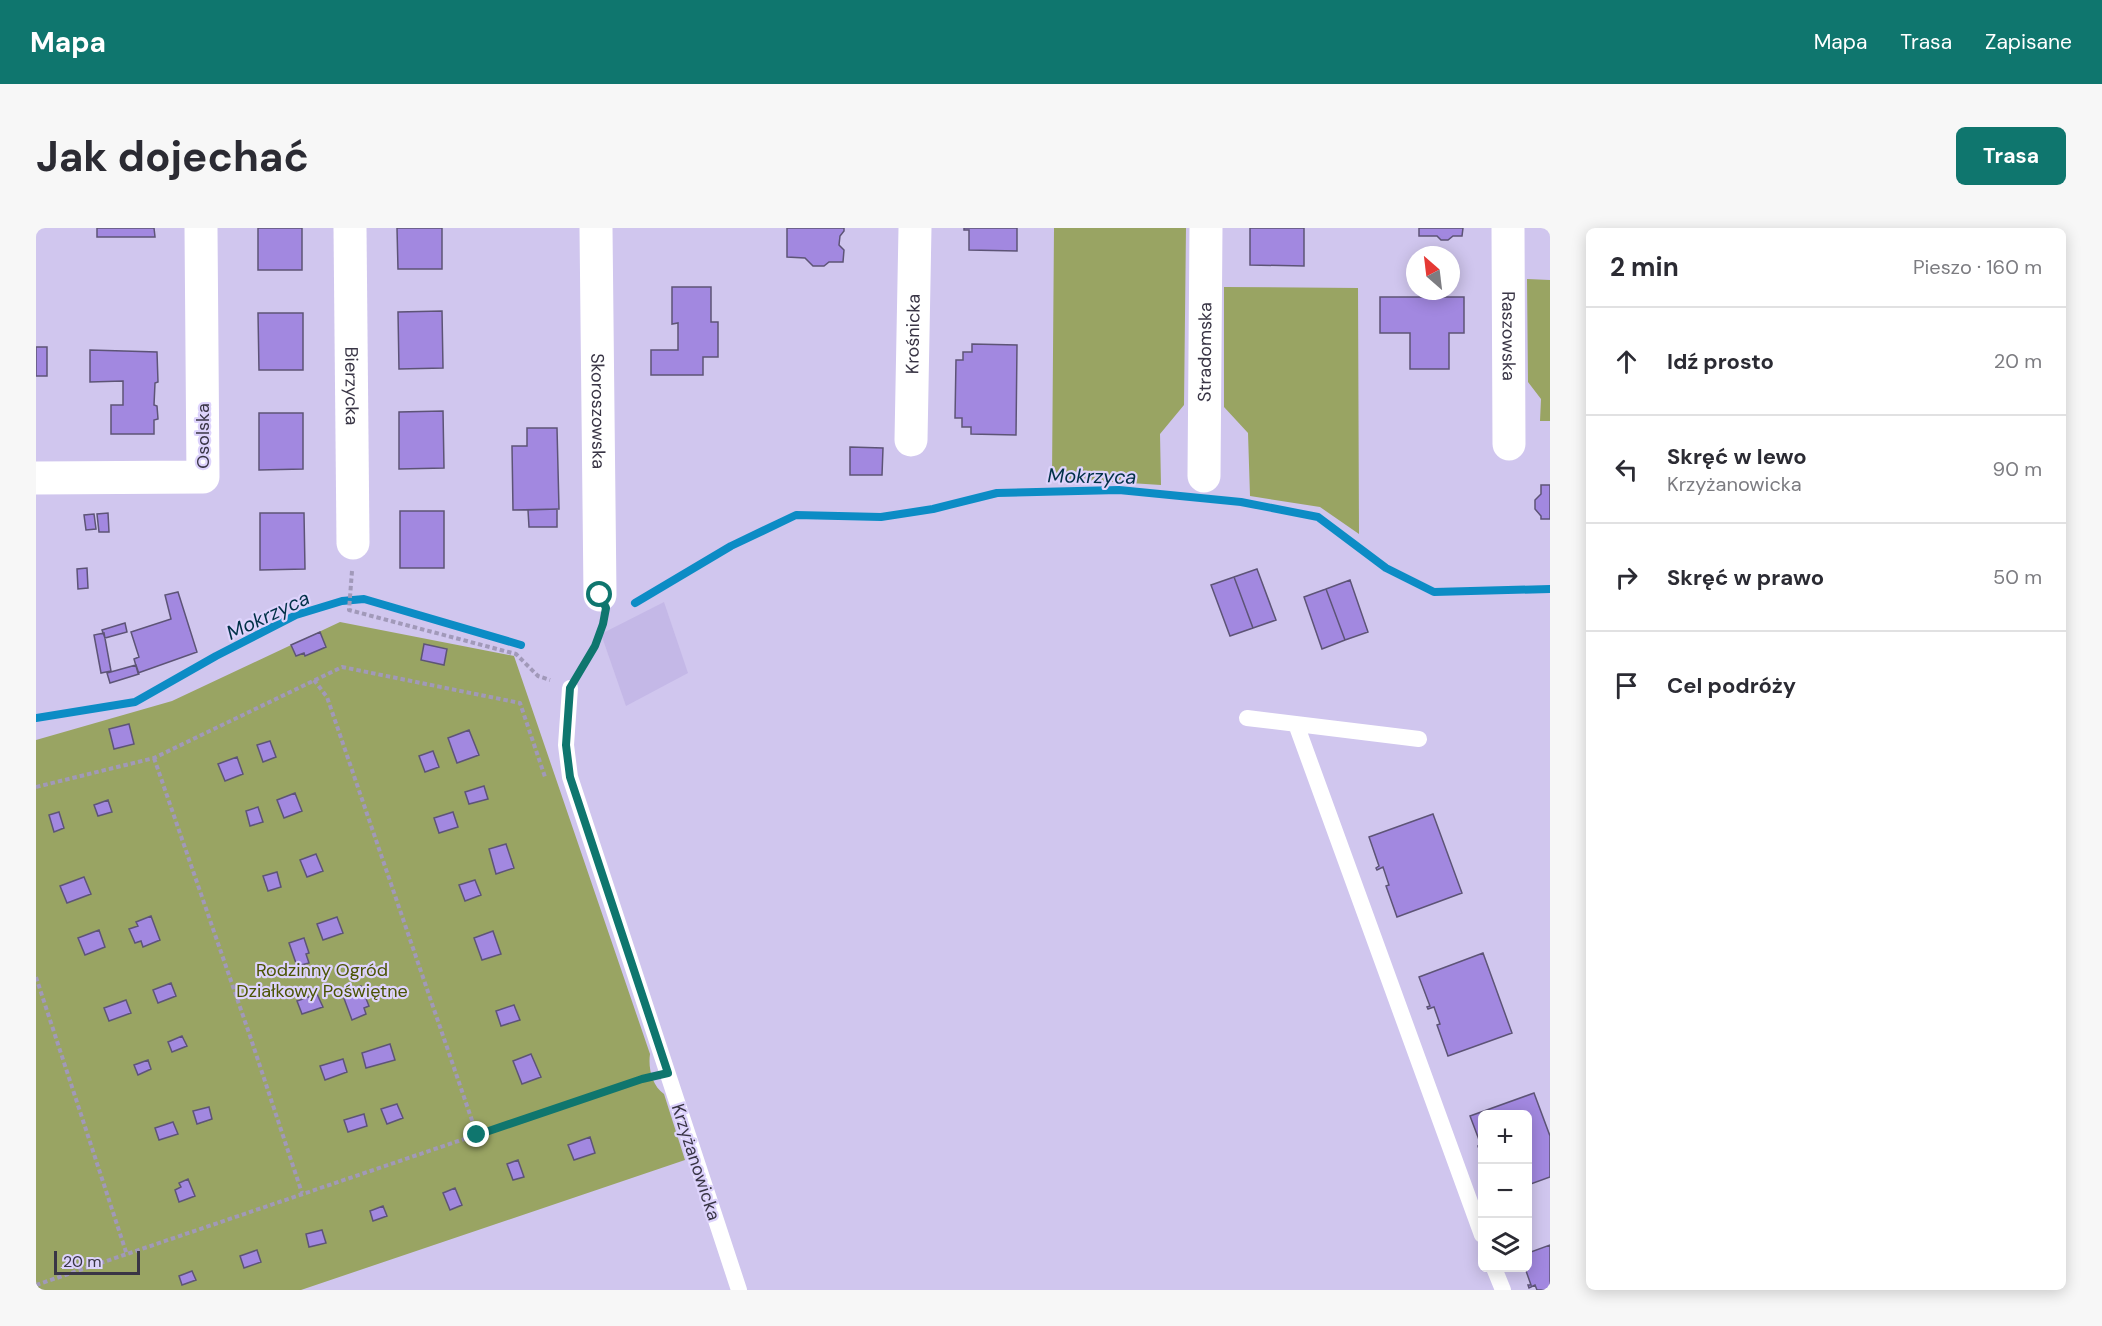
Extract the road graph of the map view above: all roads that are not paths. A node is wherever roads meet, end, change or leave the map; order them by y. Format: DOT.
graph roads {
  1 [pos="201,228"];
  2 [pos="350,228"];
  3 [pos="596,228"];
  4 [pos="915,228"];
  5 [pos="1206,228"];
  6 [pos="1508,228"];
  7 [pos="911,440"];
  8 [pos="1509,444"];
  9 [pos="1204,476"];
  10 [pos="36,478"];
  11 [pos="353,543"];
  12 [pos="600,595"];
  13 [pos="570,688"];
  14 [pos="1247,718"];
  15 [pos="1296,724"];
  16 [pos="1419,739"];
  17 [pos="1478,1224"];
  18 [pos="1496,1272"];
  19 [pos="739,1290"];
  20 [pos="1503,1290"];
  1 -- 10 [label="street, Osolska"];
  2 -- 11 [label="street, Bierzycka"];
  3 -- 12 [label="street, Skoroszowska"];
  4 -- 7 [label="street, Krośnicka"];
  5 -- 9 [label="street, Stradomska"];
  6 -- 8 [label="street, Raszowska"];
  13 -- 19 [label="lane, Krzyżanowicka"];
  14 -- 15 [label="lane"];
  15 -- 16 [label="lane"];
  15 -- 17 [label="lane"];
  18 -- 20 [label="lane"];
}
